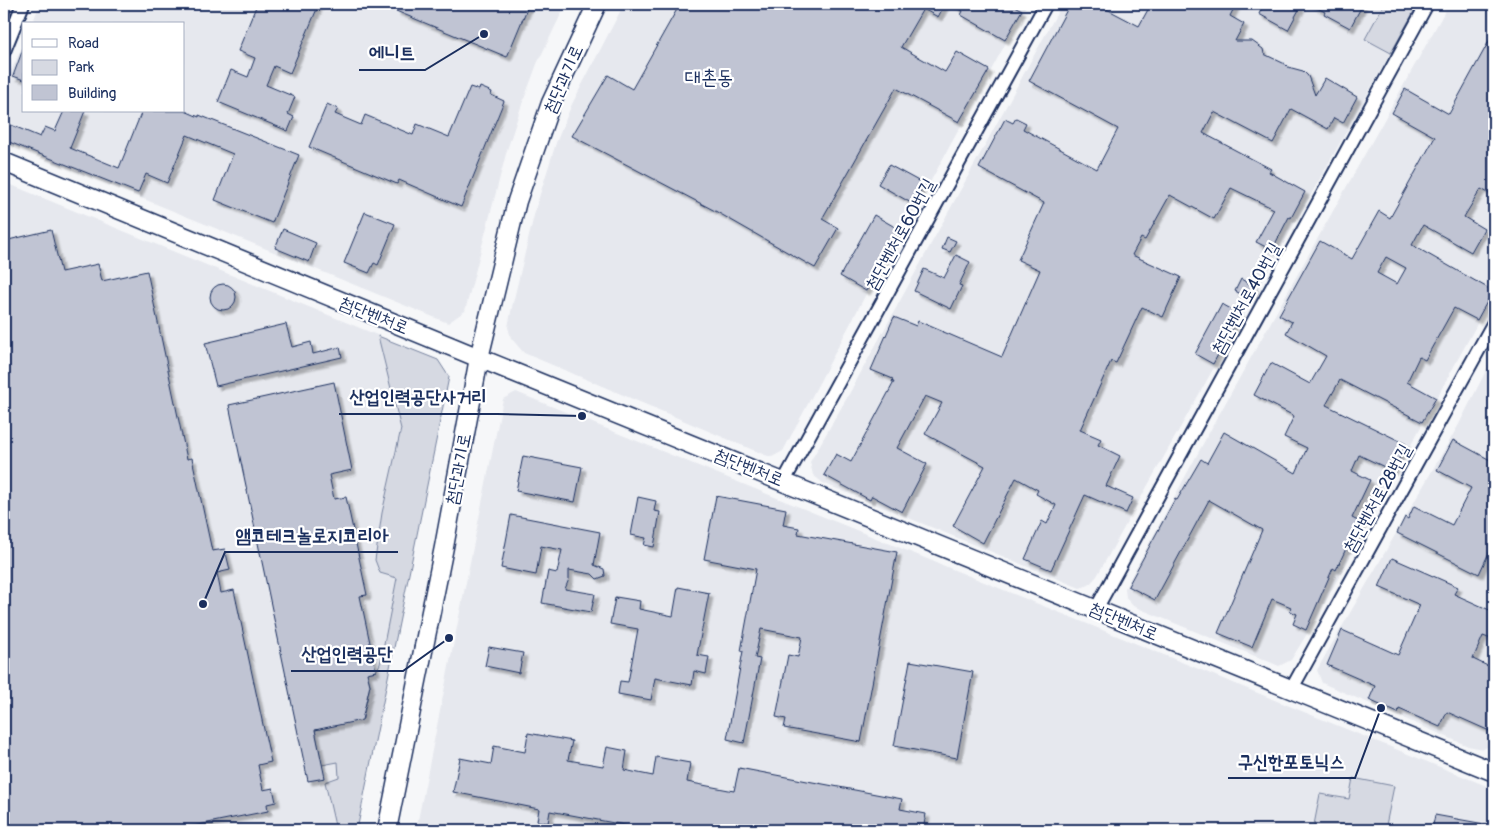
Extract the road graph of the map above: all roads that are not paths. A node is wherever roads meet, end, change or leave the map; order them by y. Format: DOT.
graph roads {
  1 [pos="23,4"];
  2 [pos="597,4"];
  3 [pos="1046,4"];
  4 [pos="1427,4"];
  5 [pos="4,51"];
  6 [pos="4,162"];
  7 [pos="1494,322"];
  8 [pos="479,358"];
  9 [pos="784,481"];
  10 [pos="1096,609"];
  11 [pos="1290,690"];
  12 [pos="1494,772"];
  13 [pos="387,830"];
  1 -- 5 [label="street"];
  2 -- 8 [label="street, 첨단과기로"];
  3 -- 9 [label="street, 첨단벤처로60번길"];
  4 -- 10 [label="street, 첨단벤처로40번길"];
  6 -- 8 [label="street, 첨단벤처로"];
  7 -- 11 [label="street, 첨단벤처로28번길"];
  8 -- 9 [label="street, 첨단벤처로"];
  8 -- 13 [label="street, 첨단과기로"];
  9 -- 10 [label="street, 첨단벤처로"];
  10 -- 11 [label="street, 첨단벤처로"];
  11 -- 12 [label="street, 첨단벤처로"];
}
